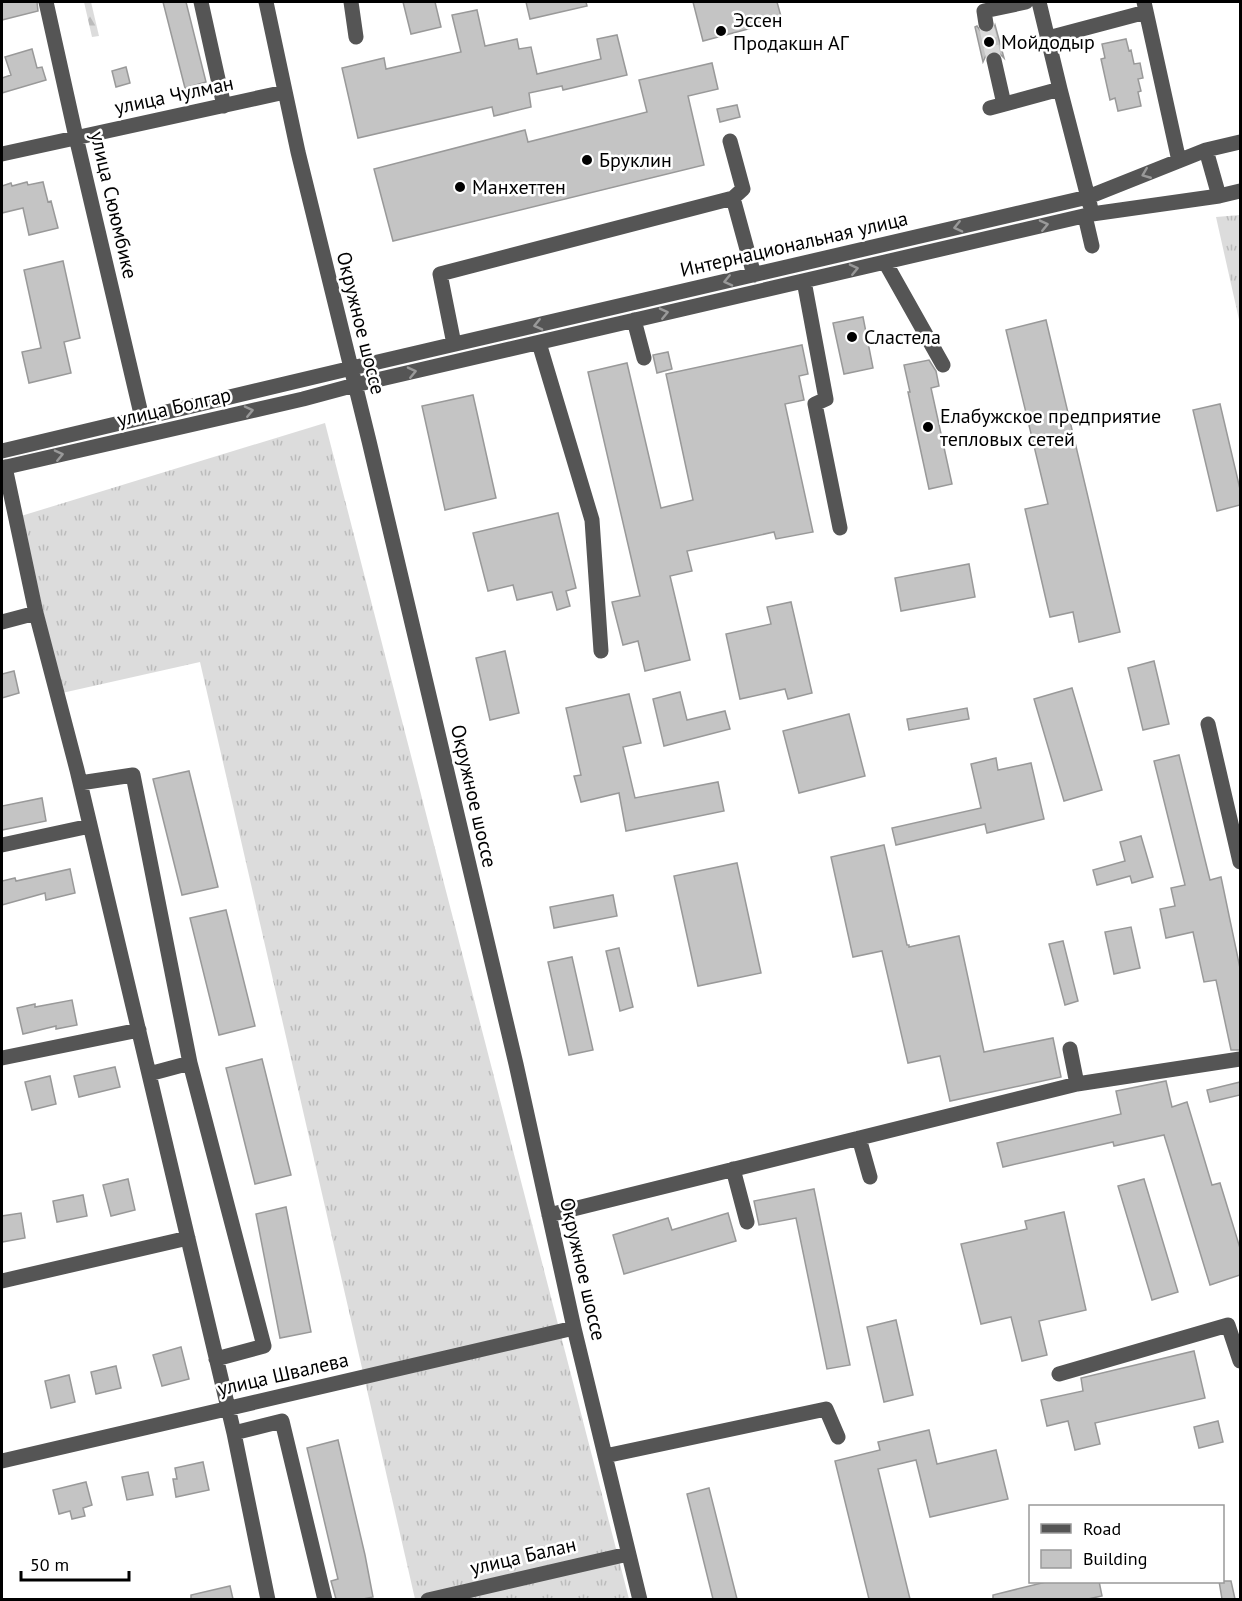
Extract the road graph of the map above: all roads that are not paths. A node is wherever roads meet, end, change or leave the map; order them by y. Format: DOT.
graph roads {
  1 [pos="46,2"];
  2 [pos="201,2"];
  3 [pos="266,2"];
  4 [pos="351,2"];
  5 [pos="1026,2"];
  6 [pos="1040,2"];
  7 [pos="1145,7"];
  8 [pos="986,24"];
  9 [pos="356,37"];
  10 [pos="1048,38"];
  11 [pos="994,60"];
  12 [pos="1060,89"];
  13 [pos="285,92"];
  14 [pos="224,106"];
  15 [pos="76,137"];
  16 [pos="730,141"];
  17 [pos="1240,142"];
  18 [pos="1206,150"];
  19 [pos="2,154"];
  20 [pos="1179,161"];
  21 [pos="1240,191"];
  22 [pos="1219,196"];
  23 [pos="1088,197"];
  24 [pos="733,198"];
  25 [pos="1089,215"];
  26 [pos="1092,246"];
  27 [pos="885,262"];
  28 [pos="754,274"];
  29 [pos="804,281"];
  30 [pos="634,320"];
  31 [pos="539,343"];
  32 [pos="454,344"];
  33 [pos="644,358"];
  34 [pos="943,365"];
  35 [pos="352,368"];
  36 [pos="355,385"];
  37 [pos="142,418"];
  38 [pos="2,451"];
  39 [pos="4,467"];
  40 [pos="840,528"];
  41 [pos="36,613"];
  42 [pos="2,622"];
  43 [pos="601,651"];
  44 [pos="1208,724"];
  45 [pos="80,783"];
  46 [pos="90,826"];
  47 [pos="2,845"];
  48 [pos="1240,862"];
  49 [pos="139,1030"];
  50 [pos="1070,1049"];
  51 [pos="2,1059"];
  52 [pos="1240,1059"];
  53 [pos="190,1063"];
  54 [pos="149,1074"];
  55 [pos="1077,1084"];
  56 [pos="860,1138"];
  57 [pos="734,1169"];
  58 [pos="870,1177"];
  59 [pos="549,1215"];
  60 [pos="747,1222"];
  61 [pos="188,1238"];
  62 [pos="2,1281"];
  63 [pos="574,1328"];
  64 [pos="216,1359"];
  65 [pos="1240,1361"];
  66 [pos="1059,1374"];
  67 [pos="228,1409"];
  68 [pos="234,1433"];
  69 [pos="838,1437"];
  70 [pos="605,1456"];
  71 [pos="2,1461"];
  72 [pos="628,1554"];
  73 [pos="268,1599"];
  74 [pos="325,1599"];
  75 [pos="428,1599"];
  76 [pos="640,1599"];
  1 -- 15 [label="street, улица Сююмбике"];
  2 -- 14 [label="street"];
  3 -- 13 [label="street, Окружное шоссе"];
  4 -- 9 [label="street"];
  5 -- 8 [label="street"];
  6 -- 10 [label="street"];
  7 -- 10 [label="street"];
  7 -- 20 [label="street"];
  10 -- 12 [label="street"];
  11 -- 12 [label="street"];
  12 -- 23 [label="street"];
  13 -- 14 [label="street, улица Чулман"];
  13 -- 35 [label="street, Окружное шоссе"];
  14 -- 15 [label="street, улица Чулман"];
  15 -- 19 [label="street, улица Чулман"];
  15 -- 37 [label="street, улица Сююмбике"];
  16 -- 24 [label="street"];
  17 -- 18 [label="street, Интернациональная улица"];
  18 -- 20 [label="street, Интернациональная улица"];
  18 -- 22 [label="street"];
  20 -- 23 [label="street, Интернациональная улица, one-way"];
  21 -- 22 [label="street, Интернациональная улица"];
  22 -- 25 [label="street, Интернациональная улица"];
  23 -- 25 [label="street"];
  23 -- 28 [label="street, Интернациональная улица, one-way"];
  24 -- 28 [label="street"];
  24 -- 32 [label="street"];
  25 -- 26 [label="street"];
  27 -- 25 [label="street, Интернациональная улица, one-way"];
  29 -- 27 [label="street, Интернациональная улица, one-way"];
  27 -- 34 [label="street"];
  28 -- 32 [label="street, Интернациональная улица, one-way"];
  30 -- 29 [label="street, Интернациональная улица, one-way"];
  29 -- 40 [label="street"];
  30 -- 31 [label="street, Интернациональная улица"];
  30 -- 33 [label="street"];
  36 -- 31 [label="street, Интернациональная улица, one-way"];
  31 -- 43 [label="street"];
  32 -- 35 [label="street, Интернациональная улица"];
  35 -- 36 [label="street, Окружное шоссе"];
  35 -- 37 [label="street, улица Болгар"];
  39 -- 36 [label="street, улица Болгар, one-way"];
  36 -- 59 [label="street, Окружное шоссе"];
  37 -- 38 [label="street, улица Болгар"];
  39 -- 41 [label="street"];
  41 -- 42 [label="street"];
  41 -- 45 [label="street"];
  44 -- 48 [label="street"];
  45 -- 46 [label="street"];
  45 -- 53 [label="street"];
  46 -- 47 [label="street"];
  46 -- 49 [label="street"];
  49 -- 51 [label="street"];
  49 -- 54 [label="street"];
  50 -- 55 [label="street"];
  52 -- 55 [label="street"];
  53 -- 54 [label="street"];
  53 -- 64 [label="street"];
  54 -- 61 [label="street"];
  55 -- 56 [label="street"];
  56 -- 57 [label="street"];
  56 -- 58 [label="street"];
  57 -- 59 [label="street"];
  57 -- 60 [label="street"];
  59 -- 63 [label="street, Окружное шоссе"];
  61 -- 62 [label="street"];
  61 -- 64 [label="street"];
  63 -- 67 [label="street, улица Швалева"];
  63 -- 70 [label="street, Окружное шоссе"];
  64 -- 67 [label="street"];
  65 -- 66 [label="street"];
  67 -- 68 [label="street"];
  67 -- 71 [label="street, улица Швалева"];
  68 -- 73 [label="street"];
  68 -- 74 [label="street"];
  69 -- 70 [label="street"];
  70 -- 72 [label="street, Окружное шоссе"];
  72 -- 75 [label="street, улица Балан"];
  72 -- 76 [label="street, Окружное шоссе"];
}
